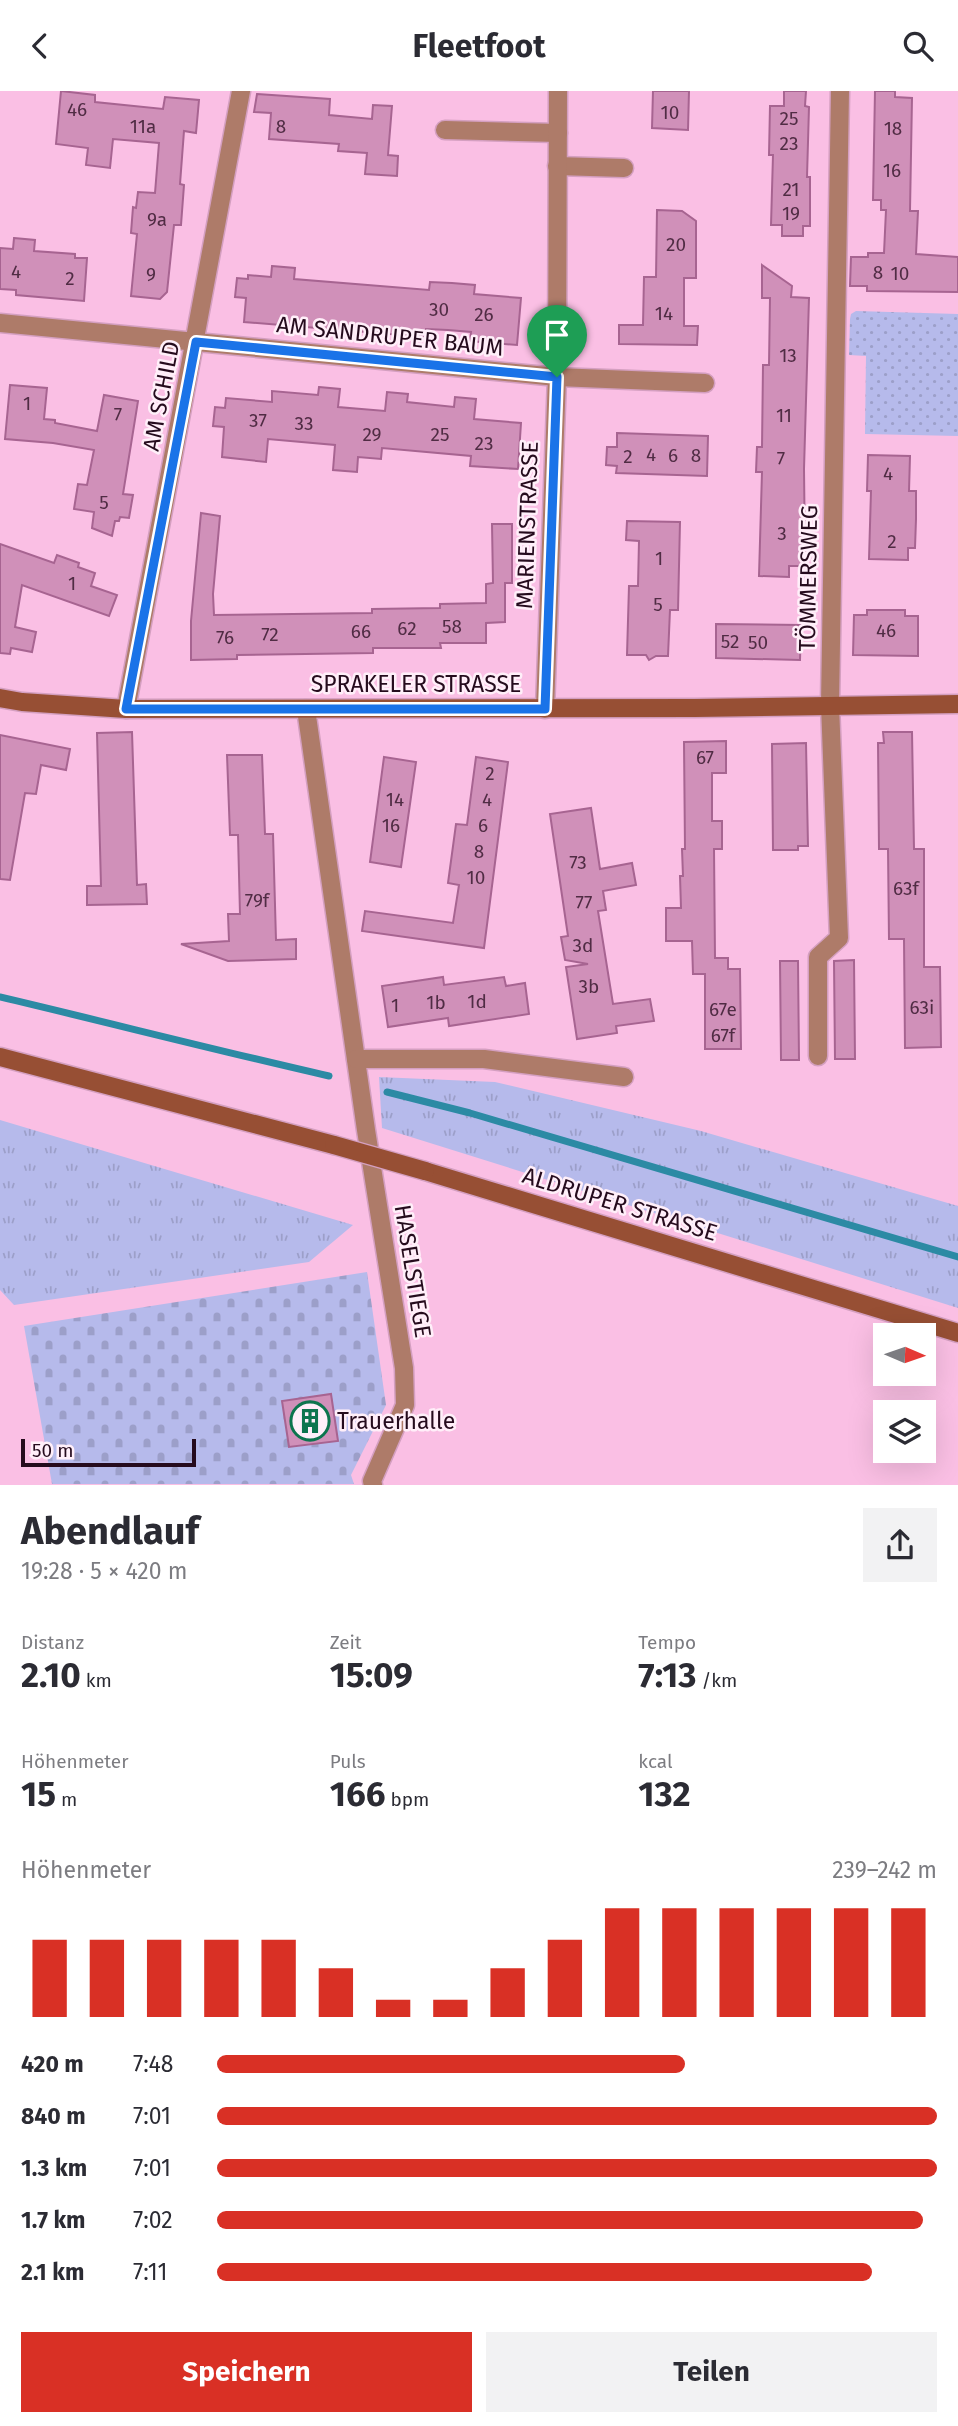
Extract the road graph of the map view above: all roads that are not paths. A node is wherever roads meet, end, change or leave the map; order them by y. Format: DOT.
graph roads {
  1 [pos="241,91"];
  2 [pos="558,91"];
  3 [pos="840,91"];
  4 [pos="444,130"];
  5 [pos="558,133"];
  6 [pos="557,166"];
  7 [pos="624,167"];
  8 [pos="0,323"];
  9 [pos="196,342"];
  10 [pos="557,377"];
  11 [pos="705,383"];
  12 [pos="0,698"];
  13 [pos="958,704"];
  14 [pos="830,705"];
  15 [pos="126,709"];
  16 [pos="306,709"];
  17 [pos="545,709"];
  18 [pos="818,1056"];
  19 [pos="0,1057"];
  20 [pos="356,1059"];
  21 [pos="625,1077"];
  22 [pos="958,1333"];
  23 [pos="373,1485"];
  1 -- 9 [label="street, AM SCHILD"];
  2 -- 5 [label="street, MARIENSTRASSE"];
  3 -- 14 [label="street, TÖMMERSWEG"];
  4 -- 5 [label="street"];
  5 -- 6 [label="street, MARIENSTRASSE"];
  6 -- 7 [label="street"];
  6 -- 10 [label="street, MARIENSTRASSE"];
  8 -- 9 [label="street, AM SANDRUPER BAUM"];
  9 -- 10 [label="street, AM SANDRUPER BAUM"];
  9 -- 15 [label="street, AM SCHILD"];
  10 -- 11 [label="street, AM SANDRUPER BAUM"];
  10 -- 17 [label="street, MARIENSTRASSE"];
  12 -- 15 [label="main road, SPRAKELER STRASSE"];
  13 -- 14 [label="main road, SPRAKELER STRASSE"];
  14 -- 17 [label="main road, SPRAKELER STRASSE"];
  14 -- 18 [label="street, TÖMMERSWEG"];
  15 -- 16 [label="main road, SPRAKELER STRASSE"];
  16 -- 17 [label="main road, SPRAKELER STRASSE"];
  16 -- 20 [label="street, HASELSTIEGE"];
  19 -- 22 [label="main road, ALDRUPER STRASSE, bridge"];
  20 -- 21 [label="street"];
  20 -- 23 [label="street, HASELSTIEGE"];
}
